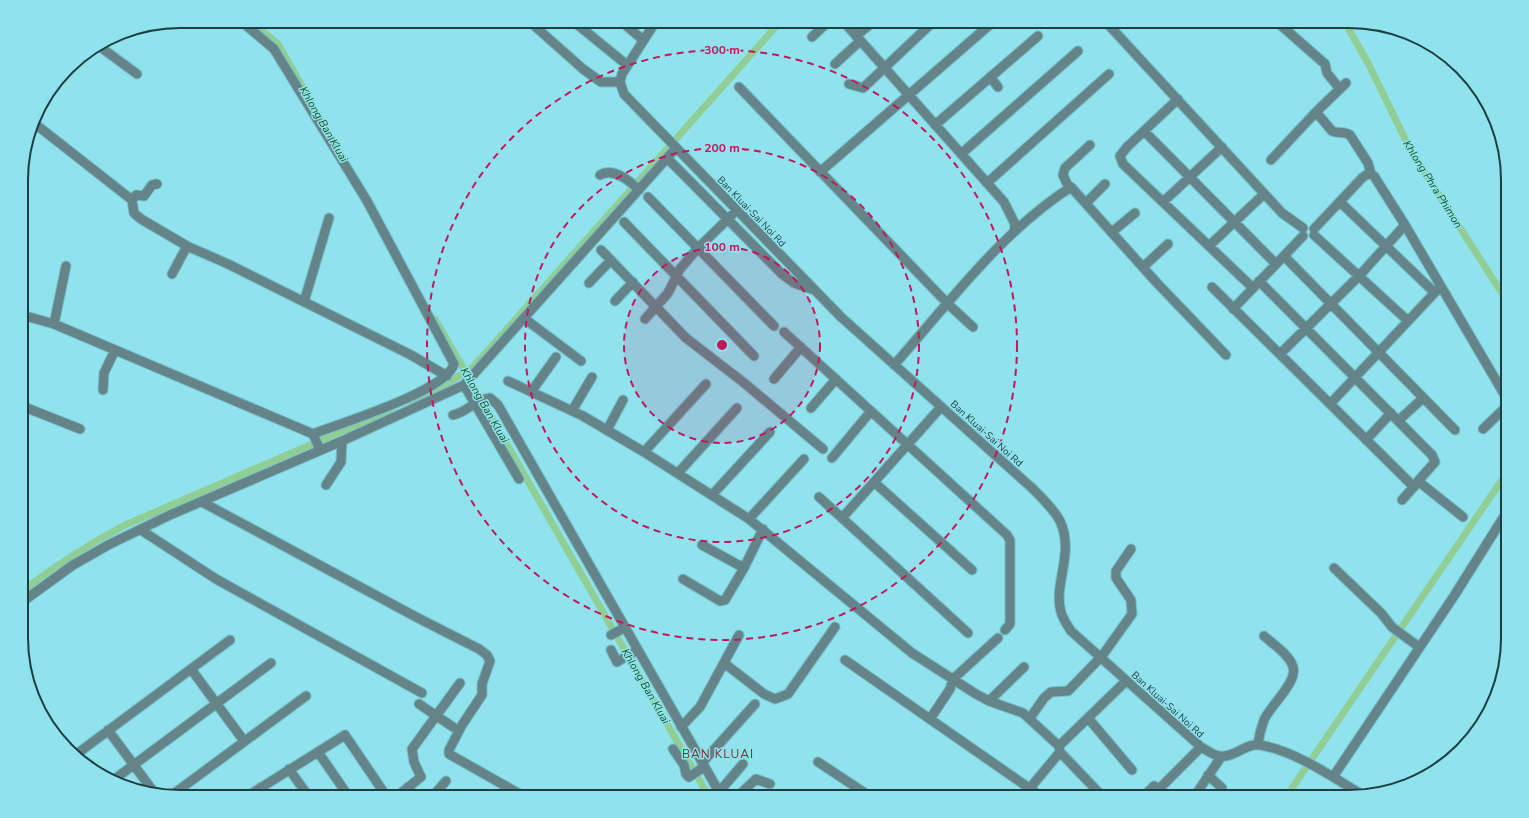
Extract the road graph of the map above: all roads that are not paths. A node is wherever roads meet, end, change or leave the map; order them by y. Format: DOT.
graph roads {
  1 [pos="249,28"];
  2 [pos="537,28"];
  3 [pos="582,28"];
  4 [pos="629,28"];
  5 [pos="652,28"];
  6 [pos="822,28"];
  7 [pos="848,28"];
  8 [pos="868,28"];
  9 [pos="926,28"];
  10 [pos="986,28"];
  11 [pos="1112,28"];
  12 [pos="1284,28"];
  13 [pos="1038,36"];
  14 [pos="812,37"];
  15 [pos="858,39"];
  16 [pos="644,40"];
  17 [pos="103,49"];
  18 [pos="1078,51"];
  19 [pos="835,64"];
  20 [pos="627,65"];
  21 [pos="883,68"];
  22 [pos="137,74"];
  23 [pos="1109,74"];
  24 [pos="990,77"];
  25 [pos="620,82"];
  26 [pos="849,84"];
  27 [pos="739,87"];
  28 [pos="998,87"];
  29 [pos="908,96"];
  30 [pos="1178,99"];
  31 [pos="1316,112"];
  32 [pos="38,126"];
  33 [pos="935,126"];
  34 [pos="1144,131"];
  35 [pos="673,145"];
  36 [pos="1090,145"];
  37 [pos="1222,147"];
  38 [pos="961,154"];
  39 [pos="667,158"];
  40 [pos="1271,160"];
  41 [pos="820,172"];
  42 [pos="1371,174"];
  43 [pos="600,175"];
  44 [pos="1190,177"];
  45 [pos="987,183"];
  46 [pos="157,184"];
  47 [pos="1105,184"];
  48 [pos="1070,188"];
  49 [pos="638,189"];
  50 [pos="1264,194"];
  51 [pos="648,197"];
  52 [pos="132,200"];
  53 [pos="1163,202"];
  54 [pos="1340,202"];
  55 [pos="1086,203"];
  56 [pos="737,210"];
  57 [pos="1135,213"];
  58 [pos="330,218"];
  59 [pos="728,220"];
  60 [pos="624,222"];
  61 [pos="1234,222"];
  62 [pos="1405,225"];
  63 [pos="1014,232"];
  64 [pos="1112,232"];
  65 [pos="1303,232"];
  66 [pos="1314,232"];
  67 [pos="1168,244"];
  68 [pos="187,246"];
  69 [pos="1209,246"];
  70 [pos="1387,247"];
  71 [pos="698,248"];
  72 [pos="601,250"];
  73 [pos="1284,256"];
  74 [pos="611,260"];
  75 [pos="1276,264"];
  76 [pos="66,266"];
  77 [pos="1143,267"];
  78 [pos="172,274"];
  79 [pos="677,276"];
  80 [pos="1359,276"];
  81 [pos="633,282"];
  82 [pos="589,283"];
  83 [pos="1256,285"];
  84 [pos="1212,287"];
  85 [pos="813,289"];
  86 [pos="1437,289"];
  87 [pos="615,301"];
  88 [pos="304,302"];
  89 [pos="948,304"];
  90 [pos="1332,304"];
  91 [pos="656,306"];
  92 [pos="1233,309"];
  93 [pos="28,317"];
  94 [pos="525,319"];
  95 [pos="645,319"];
  96 [pos="1407,320"];
  97 [pos="54,324"];
  98 [pos="774,326"];
  99 [pos="973,327"];
  100 [pos="1306,328"];
  101 [pos="784,332"];
  102 [pos="801,347"];
  103 [pos="114,350"];
  104 [pos="1379,351"];
  105 [pos="1280,354"];
  106 [pos="1226,355"];
  107 [pos="754,356"];
  108 [pos="556,357"];
  109 [pos="581,361"];
  110 [pos="894,366"];
  111 [pos="447,376"];
  112 [pos="592,377"];
  113 [pos="1355,377"];
  114 [pos="774,379"];
  115 [pos="836,379"];
  116 [pos="469,381"];
  117 [pos="508,381"];
  118 [pos="706,384"];
  119 [pos="104,390"];
  120 [pos="1501,390"];
  121 [pos="531,392"];
  122 [pos="1423,398"];
  123 [pos="623,400"];
  124 [pos="476,401"];
  125 [pos="1330,404"];
  126 [pos="941,407"];
  127 [pos="28,408"];
  128 [pos="737,408"];
  129 [pos="812,408"];
  130 [pos="572,411"];
  131 [pos="871,411"];
  132 [pos="1501,412"];
  133 [pos="1391,413"];
  134 [pos="453,415"];
  135 [pos="1398,421"];
  136 [pos="80,429"];
  137 [pos="1483,429"];
  138 [pos="607,430"];
  139 [pos="1455,430"];
  140 [pos="770,432"];
  141 [pos="1366,440"];
  142 [pos="342,441"];
  143 [pos="317,442"];
  144 [pos="908,444"];
  145 [pos="823,449"];
  146 [pos="644,452"];
  147 [pos="832,458"];
  148 [pos="804,459"];
  149 [pos="678,473"];
  150 [pos="519,479"];
  151 [pos="874,482"];
  152 [pos="1416,484"];
  153 [pos="326,485"];
  154 [pos="712,495"];
  155 [pos="818,498"];
  156 [pos="1402,500"];
  157 [pos="202,502"];
  158 [pos="1463,517"];
  159 [pos="842,518"];
  160 [pos="749,519"];
  161 [pos="1501,521"];
  162 [pos="763,529"];
  163 [pos="141,530"];
  164 [pos="702,545"];
  165 [pos="1131,549"];
  166 [pos="744,568"];
  167 [pos="1334,568"];
  168 [pos="972,570"];
  169 [pos="682,579"];
  170 [pos="28,598"];
  171 [pos="835,627"];
  172 [pos="623,628"];
  173 [pos="1005,630"];
  174 [pos="968,633"];
  175 [pos="612,634"];
  176 [pos="739,635"];
  177 [pos="1264,636"];
  178 [pos="998,638"];
  179 [pos="230,640"];
  180 [pos="1419,647"];
  181 [pos="611,650"];
  182 [pos="636,651"];
  183 [pos="1102,656"];
  184 [pos="845,660"];
  185 [pos="271,663"];
  186 [pos="724,663"];
  187 [pos="1024,667"];
  188 [pos="191,669"];
  189 [pos="953,679"];
  190 [pos="1126,681"];
  191 [pos="460,683"];
  192 [pos="422,693"];
  193 [pos="306,696"];
  194 [pos="989,701"];
  195 [pos="216,704"];
  196 [pos="419,704"];
  197 [pos="755,704"];
  198 [pos="436,715"];
  199 [pos="1030,718"];
  200 [pos="1088,718"];
  201 [pos="930,719"];
  202 [pos="454,727"];
  203 [pos="681,727"];
  204 [pos="108,730"];
  205 [pos="244,741"];
  206 [pos="1258,744"];
  207 [pos="1201,747"];
  208 [pos="673,749"];
  209 [pos="1060,749"];
  210 [pos="80,752"];
  211 [pos="318,752"];
  212 [pos="1221,757"];
  213 [pos="818,762"];
  214 [pos="743,764"];
  215 [pos="134,765"];
  216 [pos="289,769"];
  217 [pos="700,769"];
  218 [pos="1132,770"];
  219 [pos="1208,775"];
  220 [pos="118,776"];
  221 [pos="1333,777"];
  222 [pos="446,781"];
  223 [pos="770,784"];
  224 [pos="150,787"];
  225 [pos="408,787"];
  226 [pos="261,788"];
  227 [pos="1030,788"];
  228 [pos="1222,788"];
  229 [pos="1159,789"];
  230 [pos="179,790"];
  231 [pos="258,790"];
  232 [pos="303,790"];
  233 [pos="344,790"];
  234 [pos="382,790"];
  235 [pos="404,790"];
  236 [pos="410,790"];
  237 [pos="438,790"];
  238 [pos="513,790"];
  239 [pos="716,790"];
  240 [pos="724,790"];
  241 [pos="744,790"];
  242 [pos="860,790"];
  243 [pos="1033,790"];
  244 [pos="1097,790"];
  245 [pos="1149,790"];
  246 [pos="1198,790"];
  247 [pos="1354,790"];
  1 -- 111 [label="street"];
  2 -- 25 [label="street"];
  3 -- 20 [label="street"];
  4 -- 16 [label="street"];
  5 -- 16 [label="street"];
  6 -- 14 [label="street"];
  7 -- 15 [label="street"];
  8 -- 15 [label="street"];
  9 -- 21 [label="street"];
  10 -- 29 [label="street"];
  11 -- 30 [label="street"];
  12 -- 31 [label="street"];
  13 -- 24 [label="street"];
  15 -- 19 [label="street"];
  15 -- 21 [label="street"];
  16 -- 20 [label="street"];
  17 -- 22 [label="street"];
  18 -- 38 [label="street"];
  20 -- 25 [label="street"];
  21 -- 26 [label="street"];
  21 -- 29 [label="street"];
  23 -- 45 [label="street"];
  24 -- 28 [label="street"];
  24 -- 33 [label="street"];
  25 -- 35 [label="street, Ban Kluai-Sai Noi Rd"];
  27 -- 41 [label="street"];
  29 -- 33 [label="street"];
  29 -- 41 [label="street"];
  30 -- 34 [label="street"];
  30 -- 37 [label="street"];
  31 -- 40 [label="street"];
  31 -- 42 [label="street"];
  32 -- 52 [label="street"];
  33 -- 38 [label="street"];
  34 -- 44 [label="street"];
  34 -- 53 [label="street"];
  35 -- 39 [label="street"];
  35 -- 56 [label="street, Ban Kluai-Sai Noi Rd"];
  36 -- 48 [label="street"];
  37 -- 44 [label="street"];
  37 -- 50 [label="street"];
  38 -- 45 [label="street"];
  39 -- 49 [label="street"];
  39 -- 59 [label="street"];
  41 -- 89 [label="street"];
  42 -- 54 [label="street"];
  42 -- 62 [label="street"];
  43 -- 49 [label="street"];
  44 -- 53 [label="street"];
  44 -- 61 [label="street"];
  45 -- 63 [label="street"];
  46 -- 52 [label="street"];
  47 -- 55 [label="street"];
  48 -- 55 [label="street"];
  48 -- 63 [label="street"];
  49 -- 94 [label="street"];
  50 -- 61 [label="street"];
  50 -- 65 [label="street"];
  51 -- 71 [label="street"];
  52 -- 68 [label="street"];
  53 -- 69 [label="street"];
  54 -- 66 [label="street"];
  54 -- 70 [label="street"];
  55 -- 64 [label="street"];
  56 -- 59 [label="street"];
  56 -- 85 [label="street, Ban Kluai-Sai Noi Rd"];
  57 -- 64 [label="street"];
  58 -- 88 [label="street"];
  59 -- 71 [label="street"];
  59 -- 85 [label="street"];
  60 -- 79 [label="street"];
  61 -- 69 [label="street"];
  61 -- 75 [label="street"];
  62 -- 70 [label="street"];
  62 -- 86 [label="street"];
  63 -- 89 [label="street"];
  64 -- 77 [label="street"];
  65 -- 66 [label="street"];
  65 -- 73 [label="street"];
  66 -- 80 [label="street"];
  67 -- 77 [label="street"];
  68 -- 78 [label="street"];
  68 -- 88 [label="street"];
  69 -- 83 [label="street"];
  70 -- 80 [label="street"];
  70 -- 86 [label="street"];
  71 -- 79 [label="street"];
  71 -- 98 [label="street"];
  72 -- 74 [label="street"];
  73 -- 75 [label="street"];
  73 -- 90 [label="street"];
  74 -- 81 [label="street"];
  74 -- 82 [label="street"];
  75 -- 83 [label="street"];
  76 -- 97 [label="street"];
  77 -- 106 [label="street"];
  79 -- 91 [label="street"];
  79 -- 107 [label="street"];
  80 -- 90 [label="street"];
  80 -- 96 [label="street"];
  81 -- 87 [label="street"];
  81 -- 91 [label="street"];
  83 -- 92 [label="street"];
  83 -- 100 [label="street"];
  84 -- 92 [label="street"];
  85 -- 110 [label="street, Ban Kluai-Sai Noi Rd"];
  86 -- 96 [label="street"];
  86 -- 120 [label="street"];
  88 -- 111 [label="street"];
  89 -- 99 [label="street"];
  89 -- 110 [label="street"];
  90 -- 100 [label="street"];
  90 -- 104 [label="street"];
  91 -- 95 [label="street"];
  91 -- 145 [label="street"];
  92 -- 105 [label="street"];
  93 -- 97 [label="street"];
  94 -- 109 [label="street"];
  94 -- 116 [label="street"];
  96 -- 104 [label="street"];
  97 -- 103 [label="street"];
  100 -- 105 [label="street"];
  100 -- 113 [label="street"];
  101 -- 102 [label="street"];
  102 -- 114 [label="street"];
  102 -- 115 [label="street"];
  103 -- 119 [label="street"];
  103 -- 143 [label="street"];
  104 -- 113 [label="street"];
  104 -- 122 [label="street"];
  105 -- 125 [label="street"];
  108 -- 121 [label="street"];
  110 -- 126 [label="street, Ban Kluai-Sai Noi Rd"];
  111 -- 143 [label="street"];
  112 -- 130 [label="street"];
  113 -- 125 [label="street"];
  113 -- 133 [label="street"];
  115 -- 129 [label="street"];
  115 -- 131 [label="street"];
  116 -- 124 [label="street"];
  116 -- 142 [label="street"];
  117 -- 121 [label="street"];
  118 -- 146 [label="street"];
  121 -- 130 [label="street"];
  122 -- 135 [label="street"];
  122 -- 139 [label="street"];
  123 -- 138 [label="street"];
  124 -- 134 [label="street"];
  124 -- 150 [label="street"];
  124 -- 172 [label="street"];
  125 -- 141 [label="street"];
  126 -- 144 [label="street"];
  126 -- 183 [label="street, Ban Kluai-Sai Noi Rd"];
  127 -- 136 [label="street"];
  128 -- 149 [label="street"];
  130 -- 138 [label="street"];
  131 -- 144 [label="street"];
  131 -- 147 [label="street"];
  132 -- 137 [label="street"];
  133 -- 135 [label="street"];
  133 -- 141 [label="street"];
  135 -- 152 [label="street"];
  138 -- 146 [label="street"];
  140 -- 154 [label="street"];
  141 -- 152 [label="street"];
  142 -- 143 [label="street"];
  142 -- 153 [label="street"];
  143 -- 157 [label="street"];
  144 -- 151 [label="street"];
  144 -- 173 [label="street"];
  146 -- 149 [label="street"];
  148 -- 160 [label="street"];
  149 -- 154 [label="street"];
  151 -- 159 [label="street"];
  151 -- 168 [label="street"];
  152 -- 156 [label="street"];
  152 -- 158 [label="street"];
  154 -- 160 [label="street"];
  155 -- 159 [label="street"];
  157 -- 163 [label="street"];
  157 -- 238 [label="street"];
  159 -- 174 [label="street"];
  160 -- 162 [label="street"];
  161 -- 180 [label="street"];
  162 -- 166 [label="street"];
  162 -- 189 [label="street"];
  163 -- 170 [label="street"];
  163 -- 192 [label="street"];
  164 -- 166 [label="street"];
  165 -- 183 [label="street"];
  166 -- 169 [label="street"];
  167 -- 180 [label="street"];
  171 -- 186 [label="street"];
  172 -- 175 [label="street"];
  172 -- 182 [label="street"];
  176 -- 186 [label="street"];
  177 -- 206 [label="street"];
  178 -- 189 [label="street"];
  179 -- 188 [label="street"];
  180 -- 221 [label="street"];
  181 -- 182 [label="street"];
  182 -- 203 [label="street"];
  183 -- 190 [label="street, Ban Kluai-Sai Noi Rd"];
  183 -- 199 [label="street"];
  184 -- 201 [label="street"];
  185 -- 195 [label="street"];
  186 -- 203 [label="street"];
  187 -- 194 [label="street"];
  188 -- 195 [label="street"];
  188 -- 204 [label="street"];
  189 -- 194 [label="street"];
  189 -- 201 [label="street"];
  190 -- 200 [label="street"];
  190 -- 207 [label="street, Ban Kluai-Sai Noi Rd"];
  191 -- 198 [label="street"];
  193 -- 205 [label="street"];
  194 -- 199 [label="street"];
  195 -- 205 [label="street"];
  195 -- 215 [label="street"];
  196 -- 198 [label="street"];
  197 -- 217 [label="street"];
  198 -- 202 [label="street"];
  198 -- 225 [label="street"];
  199 -- 209 [label="street"];
  200 -- 209 [label="street"];
  200 -- 218 [label="street"];
  201 -- 227 [label="street"];
  203 -- 217 [label="street"];
  204 -- 210 [label="street"];
  204 -- 215 [label="street"];
  205 -- 230 [label="street"];
  206 -- 212 [label="street"];
  206 -- 221 [label="street"];
  207 -- 212 [label="street, Ban Kluai-Sai Noi Rd"];
  207 -- 229 [label="street"];
  208 -- 217 [label="street"];
  209 -- 227 [label="street"];
  209 -- 244 [label="street"];
  211 -- 216 [label="street"];
  211 -- 233 [label="street"];
  211 -- 234 [label="street"];
  212 -- 219 [label="street"];
  213 -- 242 [label="street"];
  214 -- 240 [label="street"];
  215 -- 220 [label="street"];
  215 -- 224 [label="street"];
  216 -- 226 [label="street"];
  216 -- 232 [label="street"];
  217 -- 239 [label="street"];
  219 -- 228 [label="street"];
  219 -- 246 [label="street"];
  221 -- 247 [label="street"];
  222 -- 237 [label="street"];
  223 -- 241 [label="street"];
  225 -- 235 [label="street"];
  225 -- 236 [label="street"];
  226 -- 231 [label="street"];
  227 -- 243 [label="street"];
  229 -- 245 [label="street"];
}
